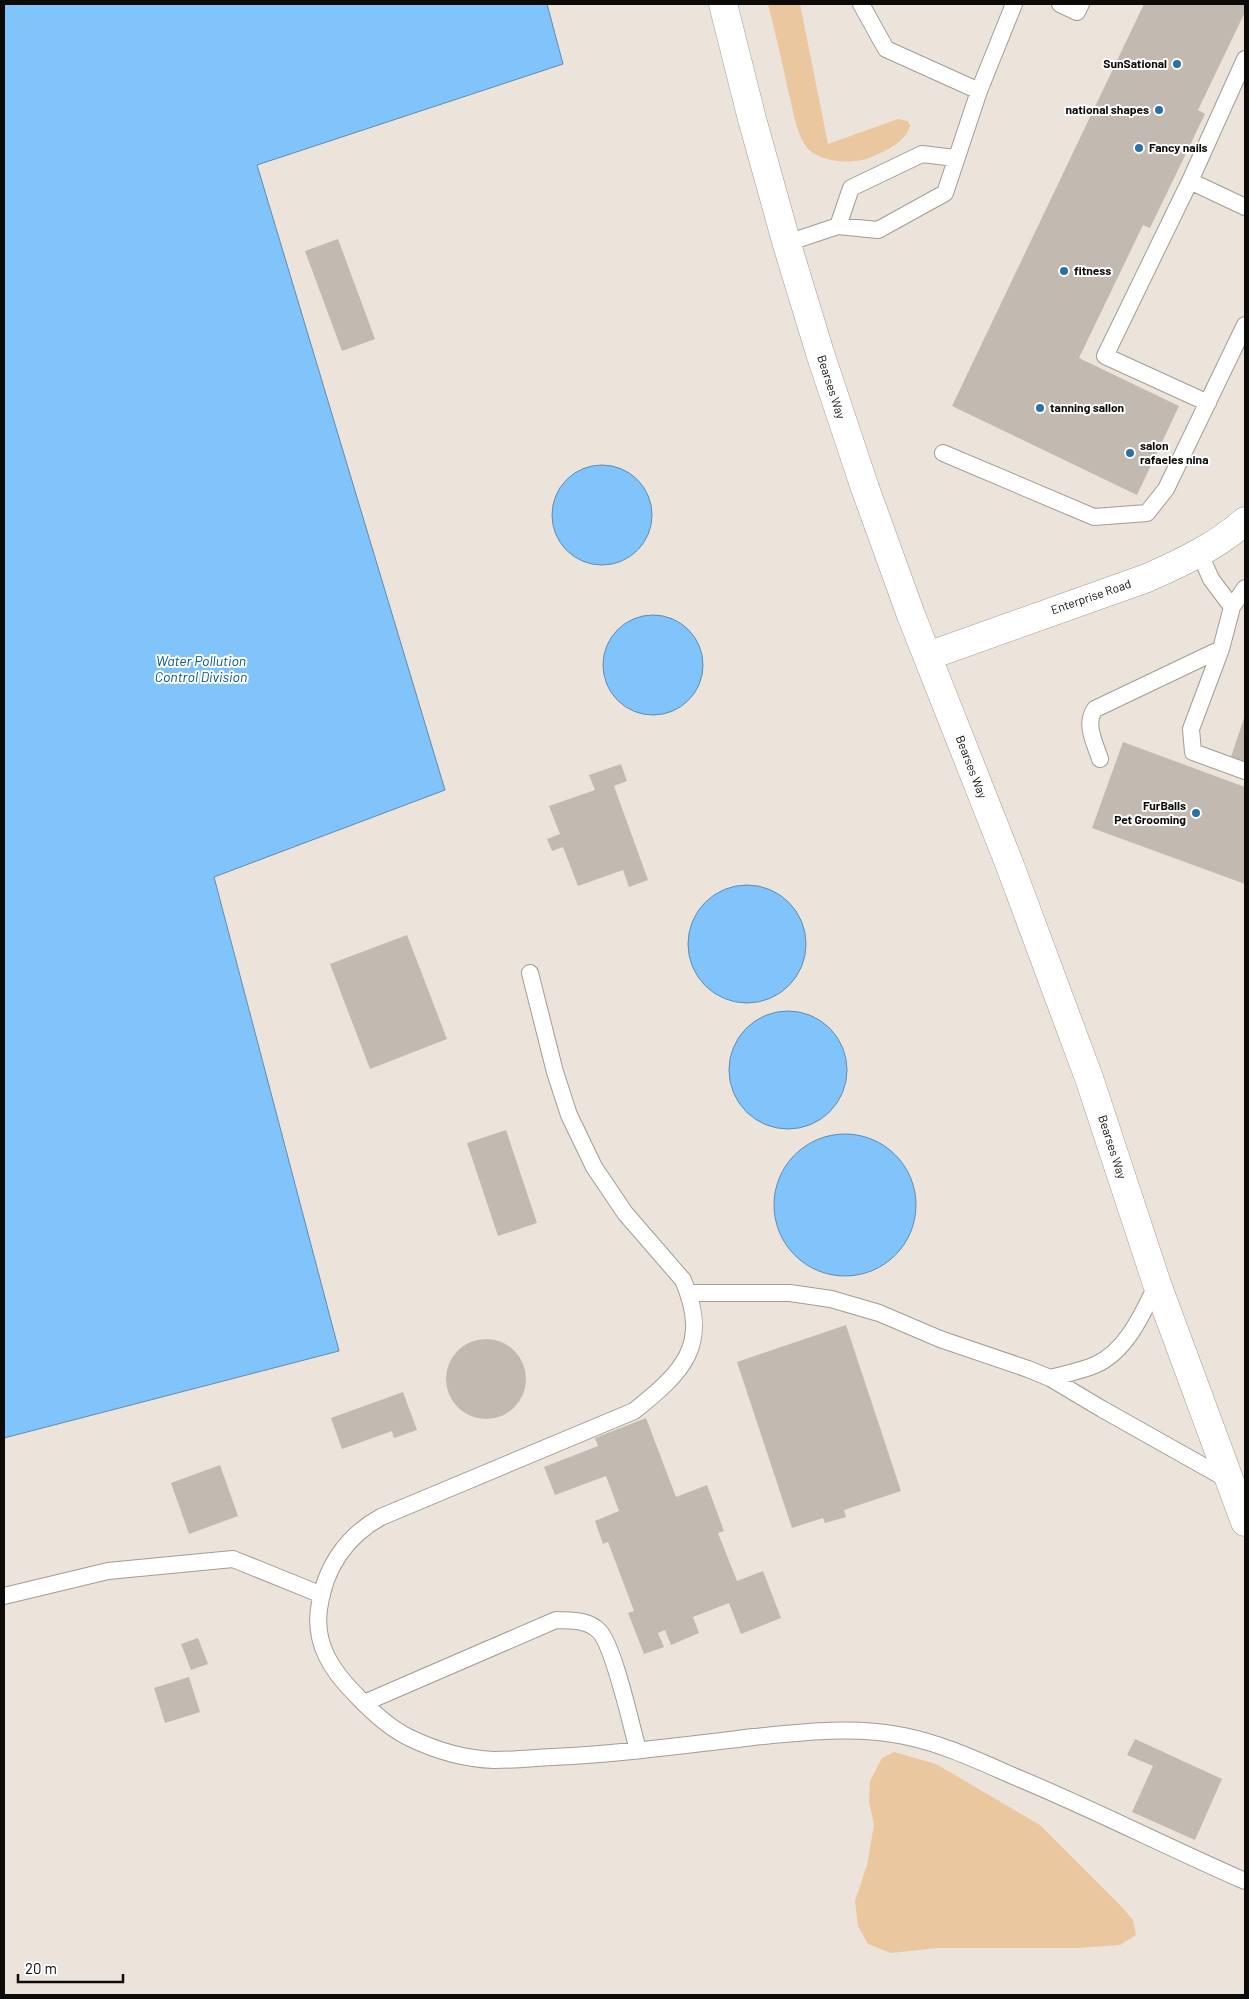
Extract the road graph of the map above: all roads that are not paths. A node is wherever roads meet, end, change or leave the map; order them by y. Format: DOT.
graph roads {
  1 [pos="723,4"];
  2 [pos="861,4"];
  3 [pos="1014,4"];
  4 [pos="1060,4"];
  5 [pos="1079,8"];
  6 [pos="1245,59"];
  7 [pos="978,91"];
  8 [pos="955,158"];
  9 [pos="1190,181"];
  10 [pos="1245,207"];
  11 [pos="838,226"];
  12 [pos="787,243"];
  13 [pos="1245,326"];
  14 [pos="1208,403"];
  15 [pos="943,453"];
  16 [pos="1245,521"];
  17 [pos="1199,552"];
  18 [pos="1245,588"];
  19 [pos="1232,607"];
  20 [pos="1221,649"];
  21 [pos="928,656"];
  22 [pos="1100,759"];
  23 [pos="1245,770"];
  24 [pos="530,973"];
  25 [pos="1157,1284"];
  26 [pos="688,1292"];
  27 [pos="1050,1378"];
  28 [pos="1230,1481"];
  29 [pos="1245,1522"];
  30 [pos="322,1595"];
  31 [pos="4,1596"];
  32 [pos="364,1703"];
  33 [pos="638,1750"];
  34 [pos="1245,1881"];
  1 -- 12 [label="main road, Bearses Way"];
  2 -- 7 [label="lane"];
  3 -- 7 [label="lane"];
  4 -- 5 [label="lane"];
  6 -- 9 [label="lane"];
  7 -- 8 [label="lane"];
  8 -- 11 [label="lane"];
  8 -- 11 [label="lane"];
  9 -- 10 [label="lane"];
  9 -- 14 [label="lane"];
  11 -- 12 [label="lane"];
  12 -- 21 [label="main road, Bearses Way"];
  13 -- 14 [label="lane"];
  14 -- 15 [label="lane"];
  16 -- 17 [label="main road, Enterprise Road"];
  17 -- 19 [label="lane"];
  17 -- 21 [label="main road, Enterprise Road"];
  18 -- 19 [label="lane"];
  19 -- 20 [label="lane"];
  20 -- 22 [label="lane"];
  20 -- 23 [label="lane"];
  21 -- 25 [label="main road, Bearses Way"];
  24 -- 26 [label="lane"];
  25 -- 27 [label="lane"];
  25 -- 28 [label="main road, Bearses Way"];
  26 -- 27 [label="lane"];
  26 -- 30 [label="lane"];
  27 -- 28 [label="lane"];
  28 -- 29 [label="main road, Bearses Way"];
  30 -- 31 [label="lane"];
  30 -- 32 [label="lane"];
  32 -- 33 [label="lane"];
  32 -- 33 [label="lane"];
  33 -- 34 [label="lane"];
}
